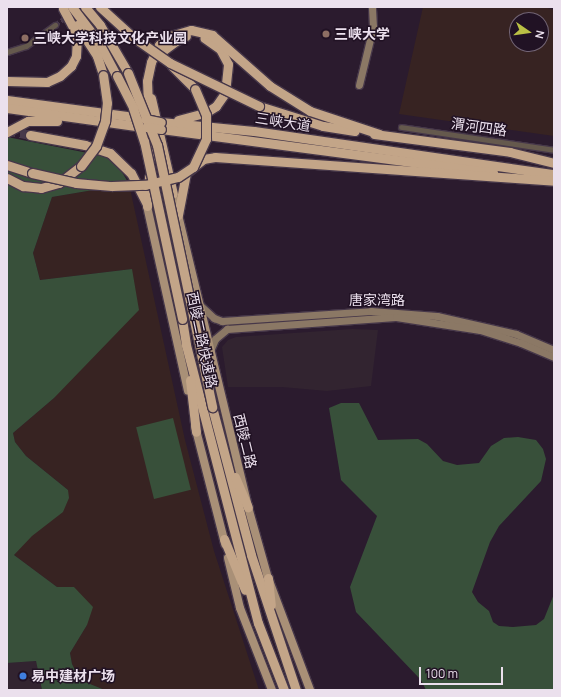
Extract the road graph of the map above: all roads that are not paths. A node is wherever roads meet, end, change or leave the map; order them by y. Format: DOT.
graph roads {
  1 [pos="85,7"];
  2 [pos="100,7"];
  3 [pos="372,7"];
  4 [pos="66,8"];
  5 [pos="55,25"];
  6 [pos="7,52"];
  7 [pos="170,63"];
  8 [pos="7,81"];
  9 [pos="360,85"];
  10 [pos="7,100"];
  11 [pos="7,108"];
  12 [pos="143,123"];
  13 [pos="117,124"];
  14 [pos="161,125"];
  15 [pos="401,127"];
  16 [pos="7,132"];
  17 [pos="30,134"];
  18 [pos="379,134"];
  19 [pos="554,150"];
  20 [pos="150,163"];
  21 [pos="554,163"];
  22 [pos="7,165"];
  23 [pos="554,174"];
  24 [pos="7,178"];
  25 [pos="554,181"];
  26 [pos="173,194"];
  27 [pos="147,206"];
  28 [pos="178,215"];
  29 [pos="185,246"];
  30 [pos="159,260"];
  31 [pos="201,306"];
  32 [pos="186,345"];
  33 [pos="554,350"];
  34 [pos="210,352"];
  35 [pos="554,357"];
  36 [pos="196,432"];
  37 [pos="223,452"];
  38 [pos="248,507"];
  39 [pos="224,539"];
  40 [pos="268,578"];
  41 [pos="258,623"];
  42 [pos="272,623"];
  43 [pos="272,690"];
  44 [pos="284,690"];
  45 [pos="296,690"];
  46 [pos="310,690"];
  1 -- 37 [label="highway, 西陵二路快速路, bridge"];
  2 -- 7 [label="highway, bridge"];
  3 -- 9 [label="main road"];
  4 -- 8 [label="highway"];
  4 -- 20 [label="highway, 西陵二路快速路, bridge"];
  4 -- 24 [label="highway, bridge"];
  5 -- 6 [label="street"];
  7 -- 18 [label="highway, bridge"];
  7 -- 22 [label="highway, bridge"];
  10 -- 12 [label="highway, 三峡大道"];
  11 -- 13 [label="highway, 三峡大道"];
  12 -- 13 [label="highway, 三峡大道"];
  12 -- 14 [label="highway, 三峡大道, bridge"];
  13 -- 16 [label="highway"];
  14 -- 23 [label="highway, 三峡大道"];
  14 -- 25 [label="highway, 三峡大道"];
  14 -- 26 [label="highway"];
  15 -- 19 [label="street, 渭河四路"];
  17 -- 27 [label="highway"];
  18 -- 20 [label="highway"];
  18 -- 21 [label="highway"];
  20 -- 27 [label="highway"];
  20 -- 32 [label="highway, 西陵二路快速路, bridge"];
  25 -- 28 [label="highway"];
  26 -- 28 [label="main road, 西陵二路"];
  27 -- 30 [label="main road"];
  28 -- 29 [label="main road, 西陵二路"];
  29 -- 30 [label="main road"];
  29 -- 31 [label="main road, 西陵二路"];
  30 -- 36 [label="main road"];
  31 -- 33 [label="main road, 唐家湾路"];
  31 -- 34 [label="main road, 西陵二路"];
  32 -- 36 [label="highway"];
  32 -- 41 [label="highway, 西陵二路快速路"];
  34 -- 35 [label="main road, 唐家湾路"];
  34 -- 38 [label="main road, 西陵二路"];
  36 -- 39 [label="main road"];
  37 -- 38 [label="highway"];
  37 -- 42 [label="highway, 西陵二路快速路"];
  38 -- 40 [label="main road, 西陵二路"];
  39 -- 41 [label="highway"];
  39 -- 43 [label="main road"];
  40 -- 42 [label="highway"];
  40 -- 46 [label="main road, 西陵二路"];
  41 -- 44 [label="highway, 西陵二路快速路"];
  42 -- 45 [label="highway, 西陵二路快速路"];
}
